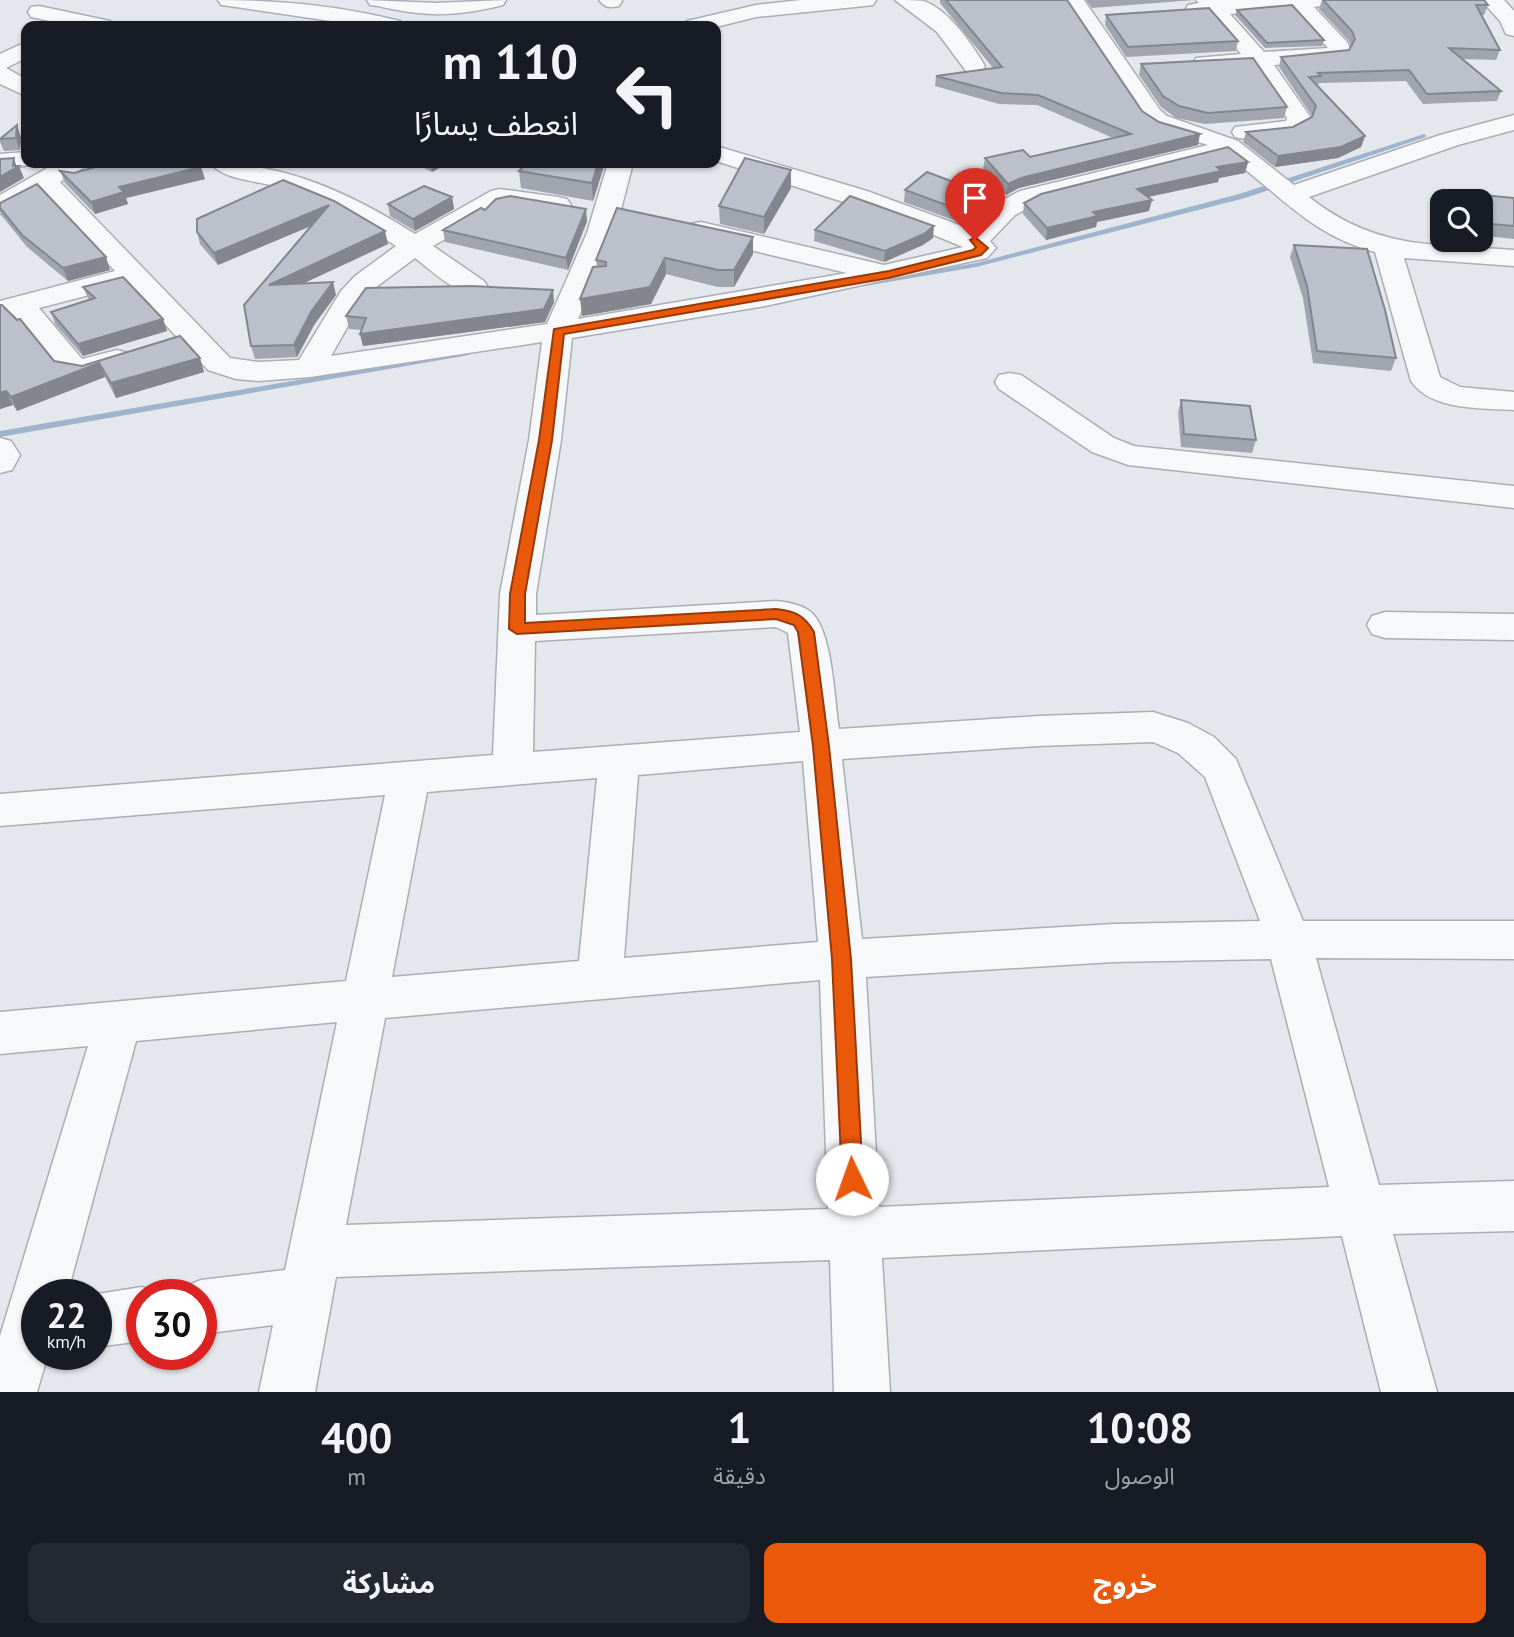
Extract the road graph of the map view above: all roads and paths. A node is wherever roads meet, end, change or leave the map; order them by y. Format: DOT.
graph roads {
  1 [pos="229,0"];
  2 [pos="378,0"];
  3 [pos="495,0"];
  4 [pos="865,0"];
  5 [pos="942,0"];
  6 [pos="1492,0"];
  7 [pos="908,1"];
  8 [pos="1305,1"];
  9 [pos="458,4"];
  10 [pos="1210,4"];
  11 [pos="747,7"];
  12 [pos="1079,9"];
  13 [pos="1176,11"];
  14 [pos="34,13"];
  15 [pos="1111,16"];
  16 [pos="76,21"];
  17 [pos="370,21"];
  18 [pos="709,21"];
  19 [pos="1514,29"];
  20 [pos="21,52"];
  21 [pos="1259,60"];
  22 [pos="0,63"];
  23 [pos="1182,64"];
  24 [pos="974,66"];
  25 [pos="1144,66"];
  26 [pos="1118,67"];
  27 [pos="0,74"];
  28 [pos="21,86"];
  29 [pos="1514,122"];
  30 [pos="1198,135"];
  31 [pos="1230,146"];
  32 [pos="721,154"];
  33 [pos="0,162"];
  34 [pos="21,166"];
  35 [pos="235,168"];
  36 [pos="620,168"];
  37 [pos="35,169"];
  38 [pos="1290,195"];
  39 [pos="0,206"];
  40 [pos="616,212"];
  41 [pos="674,224"];
  42 [pos="975,240"];
  43 [pos="415,245"];
  44 [pos="1387,246"];
  45 [pos="1514,258"];
  46 [pos="889,274"];
  47 [pos="134,275"];
  48 [pos="358,290"];
  49 [pos="10,307"];
  50 [pos="558,332"];
  51 [pos="168,343"];
  52 [pos="310,366"];
  53 [pos="1010,382"];
  54 [pos="1514,401"];
  55 [pos="0,449"];
  56 [pos="0,463"];
  57 [pos="1514,496"];
  58 [pos="1385,625"];
  59 [pos="1514,627"];
  60 [pos="517,629"];
  61 [pos="821,746"];
  62 [pos="620,761"];
  63 [pos="513,769"];
  64 [pos="409,778"];
  65 [pos="0,810"];
  66 [pos="1289,940"];
  67 [pos="1514,940"];
  68 [pos="842,959"];
  69 [pos="600,979"];
  70 [pos="366,999"];
  71 [pos="117,1022"];
  72 [pos="0,1033"];
  73 [pos="1514,1206"];
  74 [pos="1361,1210"];
  75 [pos="855,1234"];
  76 [pos="310,1273"];
  77 [pos="41,1279"];
  78 [pos="217,1302"];
  79 [pos="21,1348"];
  80 [pos="9,1392"];
  81 [pos="287,1392"];
  82 [pos="862,1392"];
  83 [pos="1409,1392"];
  1 -- 17 [label="street"];
  2 -- 9 [label="street"];
  3 -- 9 [label="street"];
  4 -- 11 [label="street"];
  5 -- 7 [label="street"];
  6 -- 19 [label="street"];
  7 -- 24 [label="street"];
  8 -- 10 [label="street"];
  8 -- 21 [label="street"];
  10 -- 13 [label="street"];
  10 -- 21 [label="street"];
  11 -- 18 [label="street"];
  12 -- 15 [label="street"];
  12 -- 26 [label="street"];
  14 -- 16 [label="street"];
  20 -- 22 [label="street"];
  21 -- 23 [label="street"];
  21 -- 30 [label="street"];
  25 -- 26 [label="street"];
  26 -- 30 [label="street"];
  27 -- 28 [label="street"];
  29 -- 38 [label="street"];
  30 -- 31 [label="street"];
  31 -- 38 [label="street"];
  31 -- 42 [label="street"];
  32 -- 42 [label="street"];
  33 -- 34 [label="street"];
  35 -- 43 [label="street"];
  36 -- 40 [label="street"];
  37 -- 39 [label="street"];
  37 -- 47 [label="street"];
  38 -- 44 [label="street"];
  40 -- 43 [label="street"];
  40 -- 50 [label="street"];
  41 -- 46 [label="street"];
  42 -- 46 [label="street"];
  43 -- 48 [label="street"];
  43 -- 48 [label="street"];
  44 -- 45 [label="street"];
  44 -- 54 [label="street"];
  46 -- 50 [label="street"];
  47 -- 49 [label="street"];
  47 -- 51 [label="street"];
  48 -- 52 [label="street"];
  49 -- 51 [label="street"];
  50 -- 52 [label="street"];
  50 -- 60 [label="street"];
  51 -- 52 [label="street"];
  53 -- 57 [label="street"];
  55 -- 56 [label="street"];
  58 -- 59 [label="street"];
  60 -- 61 [label="street"];
  60 -- 63 [label="street"];
  61 -- 62 [label="street"];
  61 -- 66 [label="street"];
  61 -- 68 [label="street"];
  62 -- 63 [label="street"];
  62 -- 69 [label="street"];
  63 -- 64 [label="street"];
  64 -- 65 [label="street"];
  64 -- 70 [label="street"];
  66 -- 67 [label="street"];
  66 -- 68 [label="street"];
  66 -- 74 [label="street"];
  68 -- 69 [label="street"];
  68 -- 75 [label="street"];
  69 -- 70 [label="street"];
  70 -- 71 [label="street"];
  70 -- 76 [label="street"];
  71 -- 72 [label="street"];
  71 -- 77 [label="street"];
  73 -- 74 [label="street"];
  74 -- 75 [label="street"];
  74 -- 83 [label="street"];
  75 -- 76 [label="street"];
  75 -- 82 [label="street"];
  76 -- 78 [label="street"];
  76 -- 81 [label="street"];
  79 -- 80 [label="street"];
}
